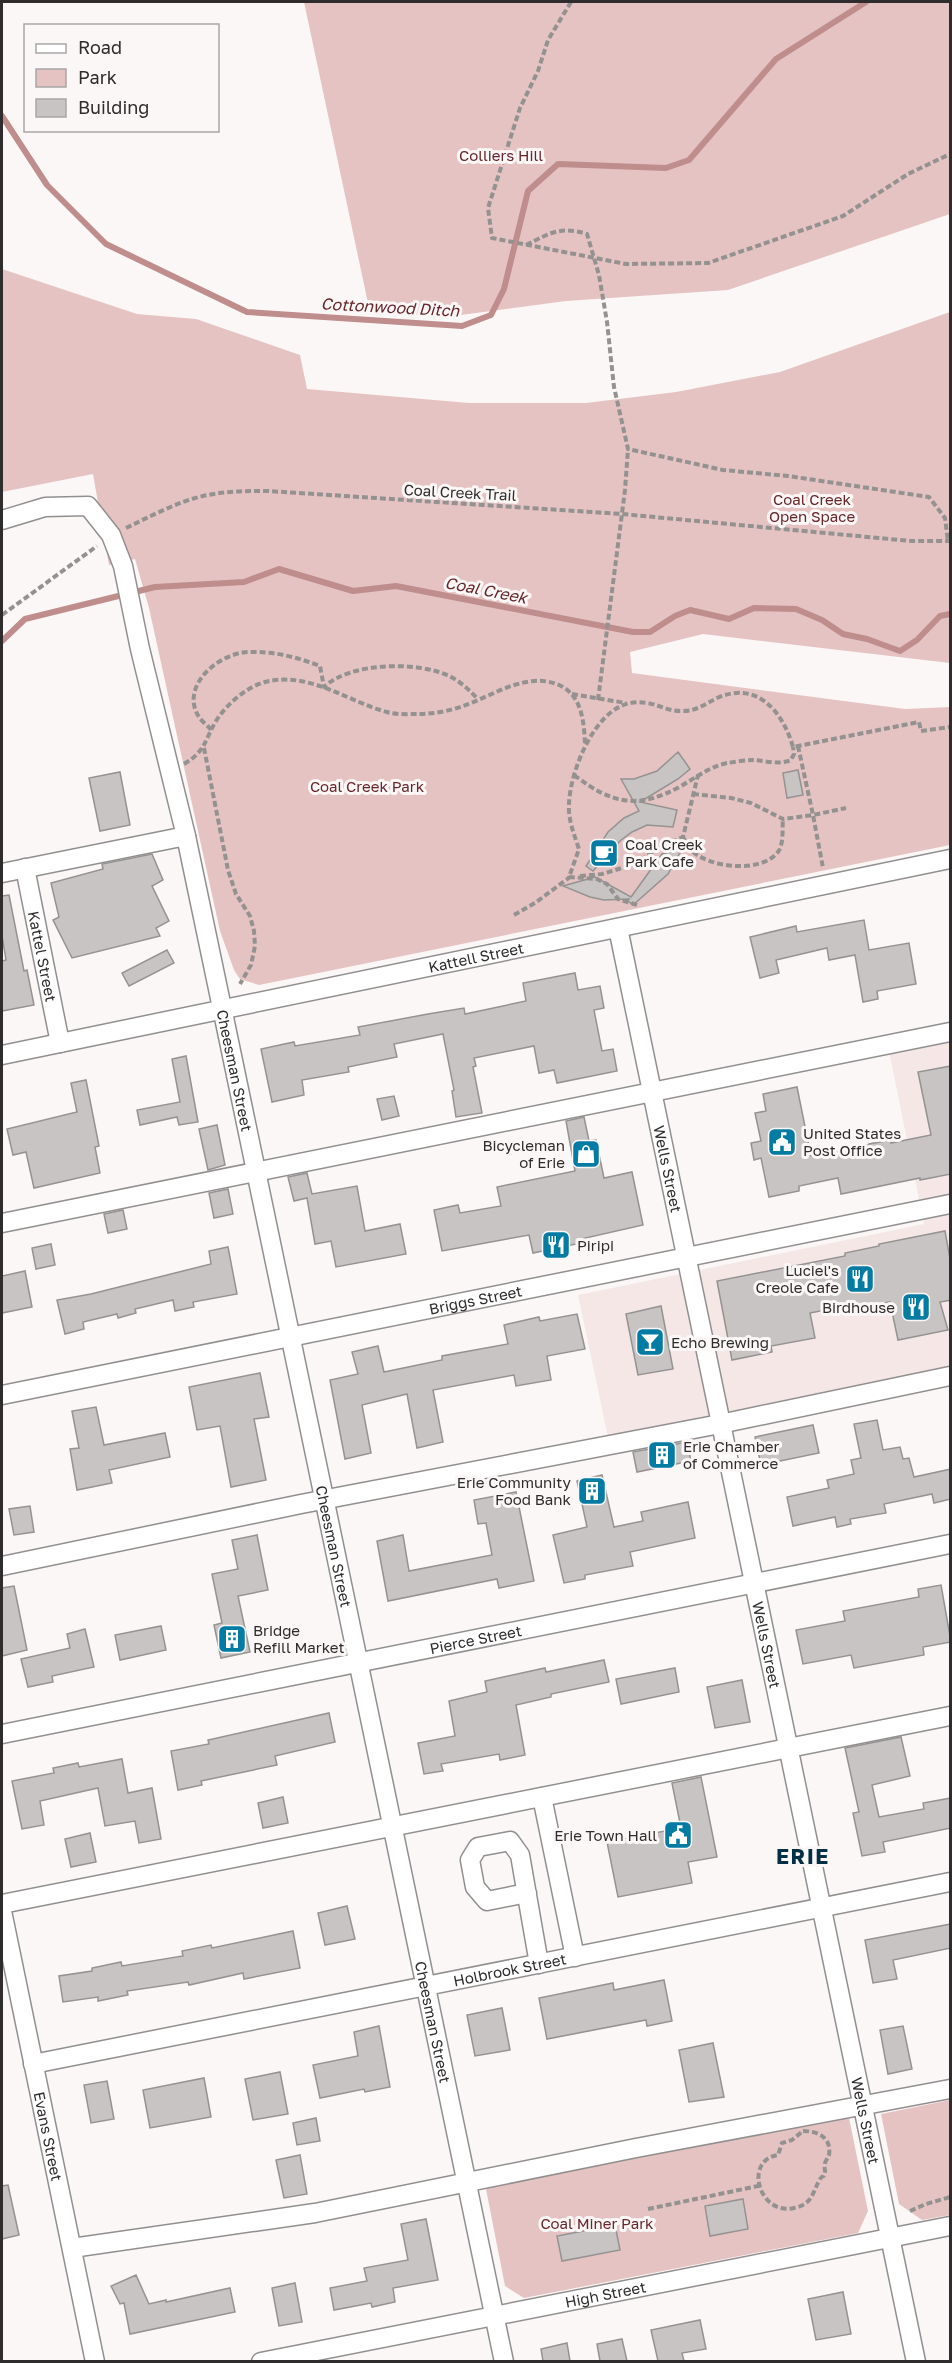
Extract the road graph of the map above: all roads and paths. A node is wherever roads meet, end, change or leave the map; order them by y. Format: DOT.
graph roads {
  1 [pos="571,2"];
  2 [pos="951,154"];
  3 [pos="525,246"];
  4 [pos="594,258"];
  5 [pos="628,449"];
  6 [pos="2,520"];
  7 [pos="111,535"];
  8 [pos="949,541"];
  9 [pos="2,615"];
  10 [pos="324,687"];
  11 [pos="572,694"];
  12 [pos="478,699"];
  13 [pos="598,700"];
  14 [pos="627,704"];
  15 [pos="951,727"];
  16 [pos="212,731"];
  17 [pos="585,745"];
  18 [pos="798,746"];
  19 [pos="204,747"];
  20 [pos="793,747"];
  21 [pos="170,772"];
  22 [pos="574,775"];
  23 [pos="698,775"];
  24 [pos="693,794"];
  25 [pos="846,808"];
  26 [pos="813,815"];
  27 [pos="783,819"];
  28 [pos="186,836"];
  29 [pos="683,837"];
  30 [pos="951,860"];
  31 [pos="25,868"];
  32 [pos="823,868"];
  33 [pos="2,873"];
  34 [pos="568,877"];
  35 [pos="639,905"];
  36 [pos="514,915"];
  37 [pos="618,928"];
  38 [pos="240,984"];
  39 [pos="223,1009"];
  40 [pos="951,1032"];
  41 [pos="60,1043"];
  42 [pos="2,1055"];
  43 [pos="653,1092"];
  44 [pos="257,1172"];
  45 [pos="951,1204"];
  46 [pos="2,1224"];
  47 [pos="686,1257"];
  48 [pos="292,1336"];
  49 [pos="951,1376"];
  50 [pos="2,1395"];
  51 [pos="720,1424"];
  52 [pos="326,1500"];
  53 [pos="951,1544"];
  54 [pos="2,1566"];
  55 [pos="753,1584"];
  56 [pos="359,1664"];
  57 [pos="951,1716"];
  58 [pos="2,1734"];
  59 [pos="788,1750"];
  60 [pos="542,1797"];
  61 [pos="393,1826"];
  62 [pos="951,1882"];
  63 [pos="527,1893"];
  64 [pos="2,1904"];
  65 [pos="820,1908"];
  66 [pos="2,1911"];
  67 [pos="575,1957"];
  68 [pos="539,1964"];
  69 [pos="426,1987"];
  70 [pos="33,2064"];
  71 [pos="951,2089"];
  72 [pos="863,2106"];
  73 [pos="467,2182"];
  74 [pos="758,2186"];
  75 [pos="951,2198"];
  76 [pos="648,2209"];
  77 [pos="910,2211"];
  78 [pos="951,2226"];
  79 [pos="889,2238"];
  80 [pos="72,2248"];
  81 [pos="494,2316"];
  82 [pos="95,2361"];
  83 [pos="261,2361"];
  84 [pos="504,2361"];
  85 [pos="916,2361"];
  1 -- 3 [label="path"];
  2 -- 4 [label="path"];
  3 -- 4 [label="path"];
  3 -- 4 [label="path"];
  4 -- 5 [label="path"];
  5 -- 8 [label="path"];
  5 -- 13 [label="path, bridge"];
  6 -- 7 [label="street, Cheesman Street"];
  7 -- 8 [label="path, Coal Creek Trail"];
  7 -- 9 [label="path, Coal Creek Trail"];
  7 -- 21 [label="street, Cheesman Street"];
  10 -- 12 [label="path"];
  10 -- 12 [label="path"];
  10 -- 16 [label="path"];
  10 -- 16 [label="path"];
  11 -- 12 [label="path"];
  11 -- 13 [label="path"];
  11 -- 17 [label="path"];
  13 -- 14 [label="path"];
  14 -- 17 [label="path"];
  14 -- 20 [label="path"];
  15 -- 18 [label="path"];
  16 -- 19 [label="path"];
  17 -- 22 [label="path"];
  18 -- 20 [label="path"];
  18 -- 26 [label="path"];
  19 -- 21 [label="path"];
  19 -- 38 [label="path"];
  20 -- 23 [label="path"];
  21 -- 28 [label="street, Cheesman Street"];
  22 -- 23 [label="path"];
  22 -- 34 [label="path"];
  23 -- 24 [label="path"];
  24 -- 27 [label="path"];
  24 -- 29 [label="path"];
  25 -- 26 [label="path"];
  26 -- 27 [label="path"];
  26 -- 32 [label="path"];
  27 -- 29 [label="path"];
  28 -- 31 [label="street"];
  28 -- 39 [label="street, Cheesman Street"];
  29 -- 34 [label="path"];
  30 -- 37 [label="street, Kattell Street"];
  31 -- 33 [label="street"];
  31 -- 41 [label="street, Kattel Street"];
  34 -- 35 [label="path"];
  34 -- 36 [label="path"];
  37 -- 39 [label="street, Kattell Street"];
  37 -- 43 [label="street, Wells Street"];
  39 -- 41 [label="street, Kattell Street"];
  39 -- 44 [label="street, Cheesman Street"];
  40 -- 43 [label="street"];
  41 -- 42 [label="street, Kattell Street"];
  43 -- 44 [label="street"];
  43 -- 47 [label="street, Wells Street"];
  44 -- 46 [label="street"];
  44 -- 48 [label="street, Cheesman Street"];
  45 -- 47 [label="street, Briggs Street"];
  47 -- 48 [label="street, Briggs Street"];
  47 -- 51 [label="street, Wells Street"];
  48 -- 50 [label="street, Briggs Street"];
  48 -- 52 [label="street, Cheesman Street"];
  49 -- 51 [label="street"];
  51 -- 52 [label="street"];
  51 -- 55 [label="street, Wells Street"];
  52 -- 54 [label="street"];
  52 -- 56 [label="street, Cheesman Street"];
  53 -- 55 [label="street, Pierce Street"];
  55 -- 56 [label="street, Pierce Street"];
  55 -- 59 [label="street, Wells Street"];
  56 -- 58 [label="street, Pierce Street"];
  56 -- 61 [label="street, Cheesman Street"];
  57 -- 59 [label="street"];
  59 -- 60 [label="street"];
  59 -- 65 [label="street, Wells Street"];
  60 -- 61 [label="street"];
  60 -- 67 [label="street"];
  61 -- 64 [label="street"];
  61 -- 69 [label="street, Cheesman Street"];
  62 -- 65 [label="street, Holbrook Street"];
  63 -- 68 [label="street"];
  65 -- 67 [label="street, Holbrook Street"];
  65 -- 72 [label="street, Wells Street"];
  66 -- 70 [label="street, Evans Street"];
  67 -- 68 [label="street, Holbrook Street"];
  68 -- 69 [label="street, Holbrook Street"];
  69 -- 70 [label="street, Holbrook Street"];
  69 -- 73 [label="street, Cheesman Street"];
  70 -- 80 [label="street, Evans Street"];
  71 -- 72 [label="street"];
  72 -- 73 [label="street"];
  72 -- 79 [label="street, Wells Street"];
  73 -- 80 [label="street"];
  73 -- 81 [label="street, Cheesman Street"];
  74 -- 74 [label="path"];
  74 -- 76 [label="path"];
  75 -- 77 [label="path"];
  78 -- 79 [label="street, High Street"];
  79 -- 81 [label="street, High Street"];
  79 -- 85 [label="street, Wells Street"];
  80 -- 82 [label="street, Evans Street"];
  81 -- 83 [label="street, High Street"];
  81 -- 84 [label="street, Cheesman Street"];
}
